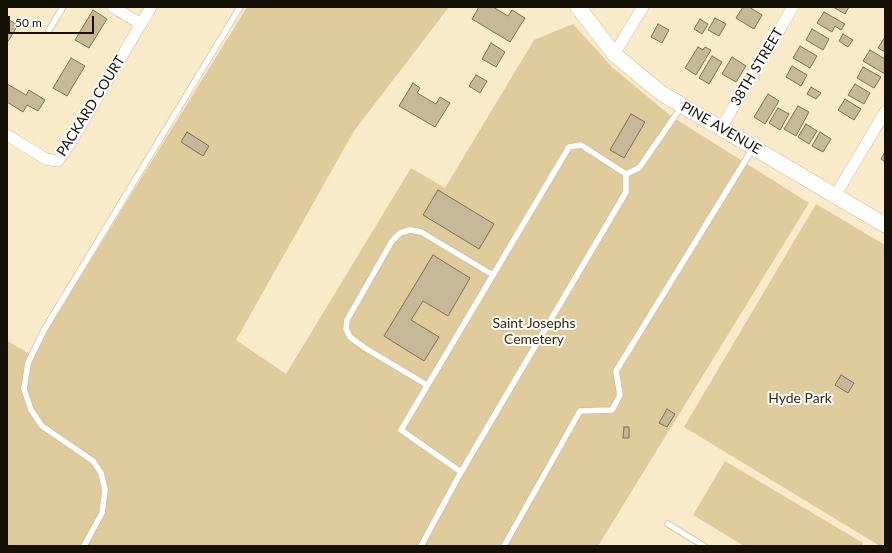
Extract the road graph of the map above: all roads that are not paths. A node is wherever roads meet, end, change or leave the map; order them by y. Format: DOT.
graph roads {
  1 [pos="63,7"];
  2 [pos="113,7"];
  3 [pos="151,7"];
  4 [pos="240,7"];
  5 [pos="578,7"];
  6 [pos="643,7"];
  7 [pos="793,7"];
  8 [pos="141,24"];
  9 [pos="49,30"];
  10 [pos="614,54"];
  11 [pos="682,106"];
  12 [pos="885,112"];
  13 [pos="721,128"];
  14 [pos="7,135"];
  15 [pos="753,147"];
  16 [pos="626,174"];
  17 [pos="835,196"];
  18 [pos="885,225"];
  19 [pos="493,275"];
  20 [pos="427,385"];
  21 [pos="461,472"];
  22 [pos="668,524"];
  23 [pos="84,546"];
  24 [pos="420,546"];
  25 [pos="504,546"];
  26 [pos="704,546"];
  1 -- 9 [label="lane"];
  2 -- 8 [label="street"];
  3 -- 8 [label="street, PACKARD COURT"];
  4 -- 23 [label="lane"];
  5 -- 10 [label="main road, PINE AVENUE"];
  6 -- 10 [label="street"];
  7 -- 13 [label="street, 38TH STREET"];
  8 -- 14 [label="street, PACKARD COURT"];
  10 -- 11 [label="main road, PINE AVENUE"];
  11 -- 13 [label="main road, PINE AVENUE"];
  11 -- 16 [label="lane"];
  12 -- 17 [label="street"];
  13 -- 15 [label="main road, PINE AVENUE"];
  15 -- 17 [label="main road, PINE AVENUE"];
  15 -- 25 [label="lane"];
  16 -- 19 [label="lane"];
  16 -- 21 [label="lane"];
  17 -- 18 [label="main road, PINE AVENUE"];
  19 -- 20 [label="lane"];
  19 -- 20 [label="lane"];
  20 -- 21 [label="lane"];
  21 -- 24 [label="lane"];
  22 -- 26 [label="lane"];
}
